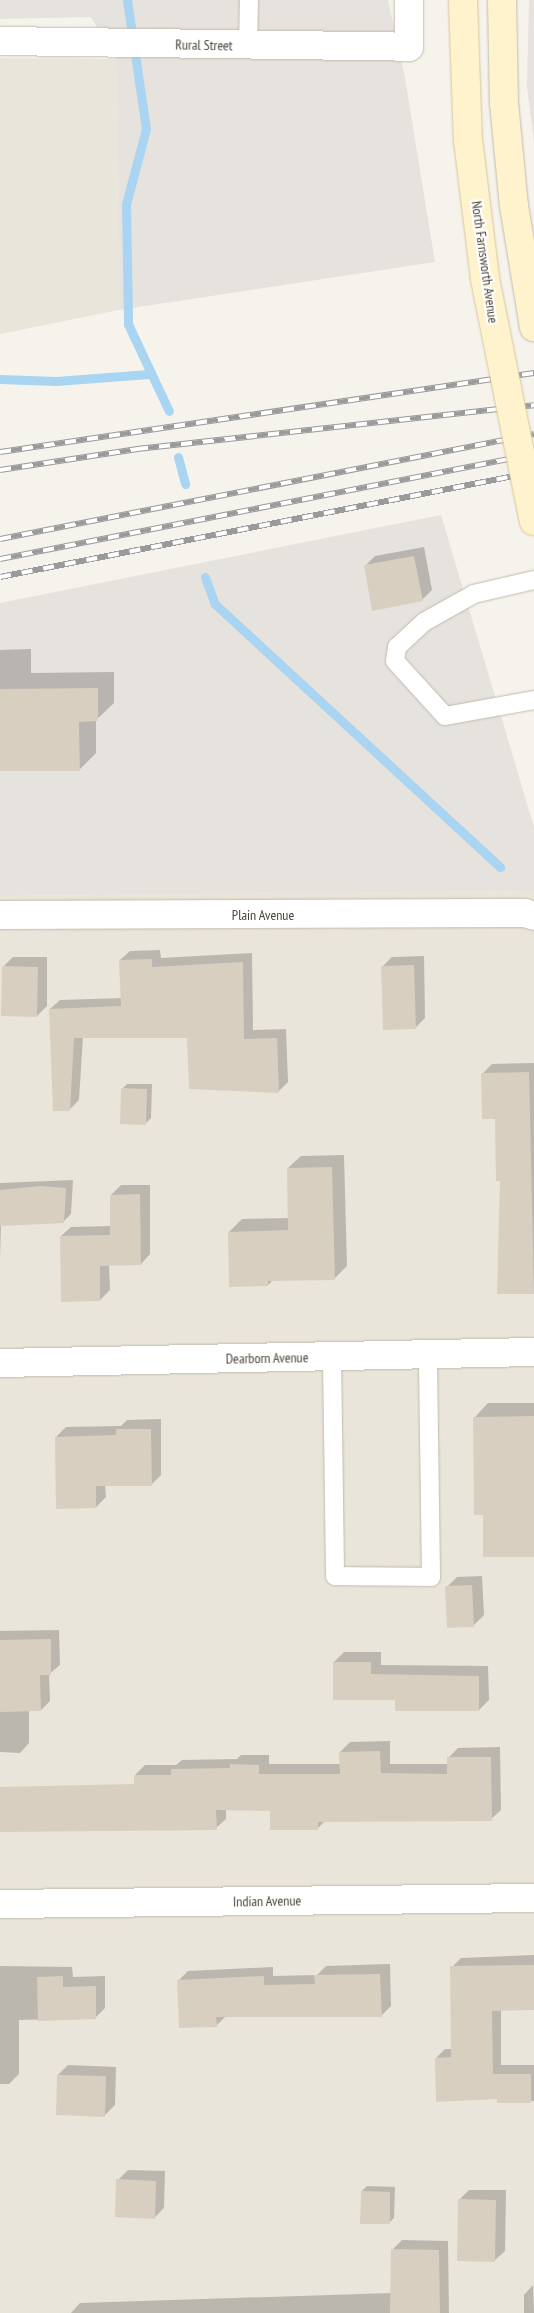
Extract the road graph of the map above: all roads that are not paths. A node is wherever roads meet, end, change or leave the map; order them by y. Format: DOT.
graph roads {
  1 [pos="249,0"];
  2 [pos="409,0"];
  3 [pos="463,0"];
  4 [pos="502,0"];
  5 [pos="0,41"];
  6 [pos="248,46"];
  7 [pos="534,327"];
  8 [pos="534,522"];
  9 [pos="534,580"];
  10 [pos="534,700"];
  11 [pos="530,914"];
  12 [pos="0,915"];
  13 [pos="534,1352"];
  14 [pos="428,1355"];
  15 [pos="332,1357"];
  16 [pos="0,1363"];
  17 [pos="534,1898"];
  18 [pos="0,1904"];
  1 -- 6 [label="lane"];
  2 -- 6 [label="street, Rural Street"];
  3 -- 8 [label="main road, North Farnsworth Avenue, bridge"];
  4 -- 7 [label="main road"];
  5 -- 6 [label="street, Rural Street"];
  9 -- 10 [label="lane"];
  11 -- 12 [label="street, Plain Avenue"];
  13 -- 14 [label="street, Dearborn Avenue"];
  14 -- 15 [label="street, Dearborn Avenue"];
  14 -- 15 [label="lane"];
  15 -- 16 [label="street, Dearborn Avenue"];
  17 -- 18 [label="street, Indian Avenue"];
}
